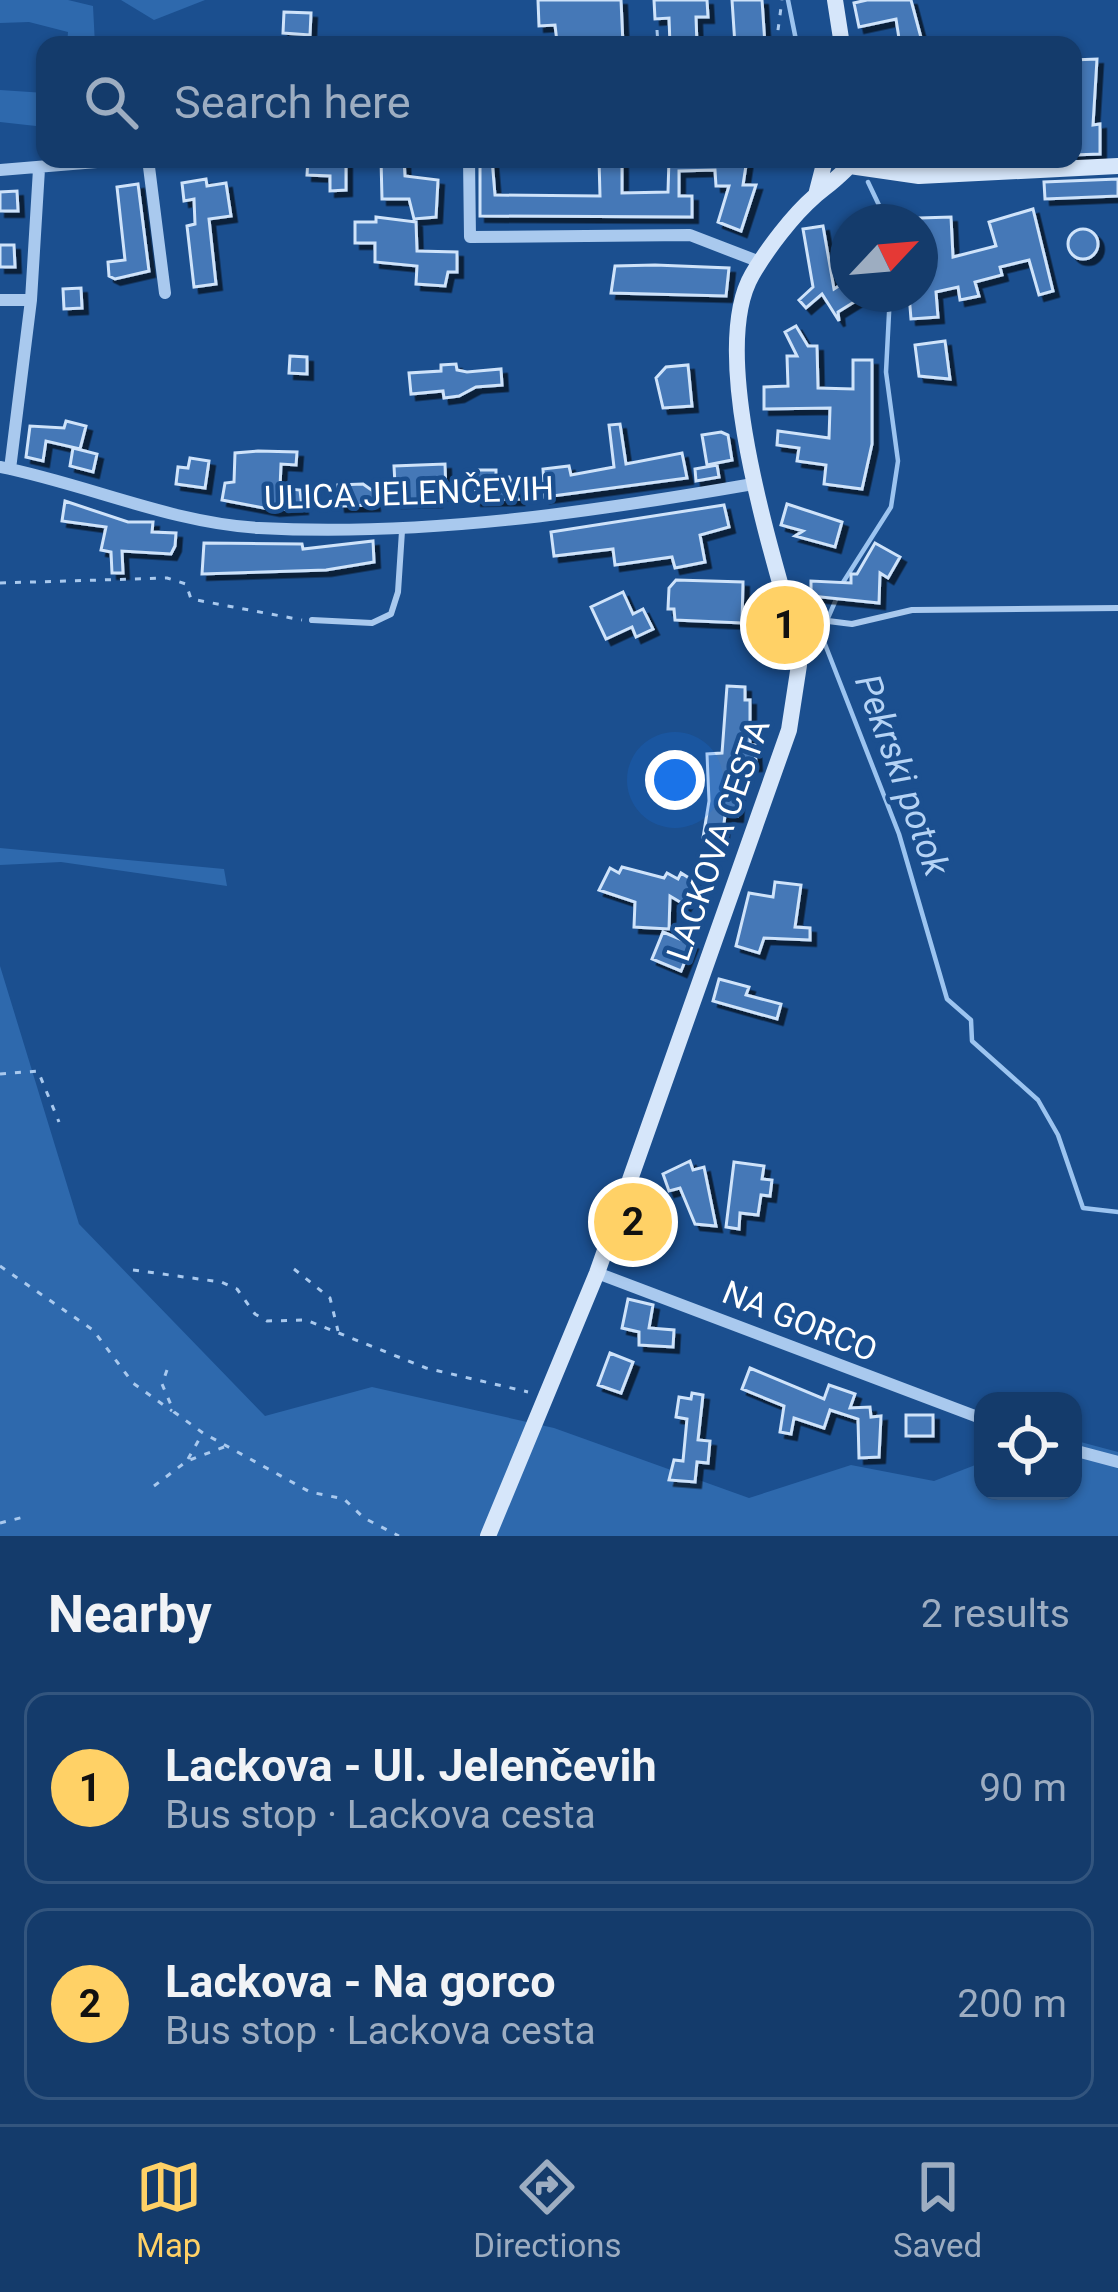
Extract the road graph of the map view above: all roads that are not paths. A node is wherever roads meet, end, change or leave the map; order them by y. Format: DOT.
graph roads {
  1 [pos="835,0"];
  2 [pos="841,36"];
  3 [pos="1118,166"];
  4 [pos="1082,167"];
  5 [pos="56,168"];
  6 [pos="149,168"];
  7 [pos="469,168"];
  8 [pos="822,168"];
  9 [pos="847,168"];
  10 [pos="867,168"];
  11 [pos="886,168"];
  12 [pos="1054,168"];
  13 [pos="0,170"];
  14 [pos="39,170"];
  15 [pos="895,173"];
  16 [pos="816,195"];
  17 [pos="760,262"];
  18 [pos="165,293"];
  19 [pos="0,300"];
  20 [pos="31,300"];
  21 [pos="5,468"];
  22 [pos="753,484"];
  23 [pos="402,525"];
  24 [pos="1118,608"];
  25 [pos="312,620"];
  26 [pos="792,624"];
  27 [pos="597,1273"];
  28 [pos="974,1416"];
  29 [pos="1082,1452"];
  30 [pos="1118,1462"];
  31 [pos="488,1536"];
  1 -- 2 [label="street"];
  3 -- 4 [label="street"];
  5 -- 14 [label="street"];
  6 -- 18 [label="street"];
  7 -- 17 [label="street"];
  8 -- 16 [label="street"];
  9 -- 16 [label="street, LACKOVA CESTA"];
  10 -- 15 [label="street"];
  11 -- 15 [label="street"];
  12 -- 15 [label="street"];
  13 -- 14 [label="street"];
  14 -- 20 [label="street"];
  16 -- 17 [label="street, LACKOVA CESTA"];
  17 -- 22 [label="street, LACKOVA CESTA"];
  19 -- 20 [label="street"];
  20 -- 21 [label="street"];
  21 -- 23 [label="street, ULICA JELENČEVIH"];
  22 -- 23 [label="street, ULICA JELENČEVIH"];
  22 -- 26 [label="street, LACKOVA CESTA"];
  23 -- 25 [label="lane"];
  24 -- 26 [label="lane"];
  26 -- 27 [label="street, LACKOVA CESTA"];
  27 -- 28 [label="street, NA GORCO"];
  27 -- 31 [label="street, LACKOVA CESTA"];
  29 -- 30 [label="street"];
}
